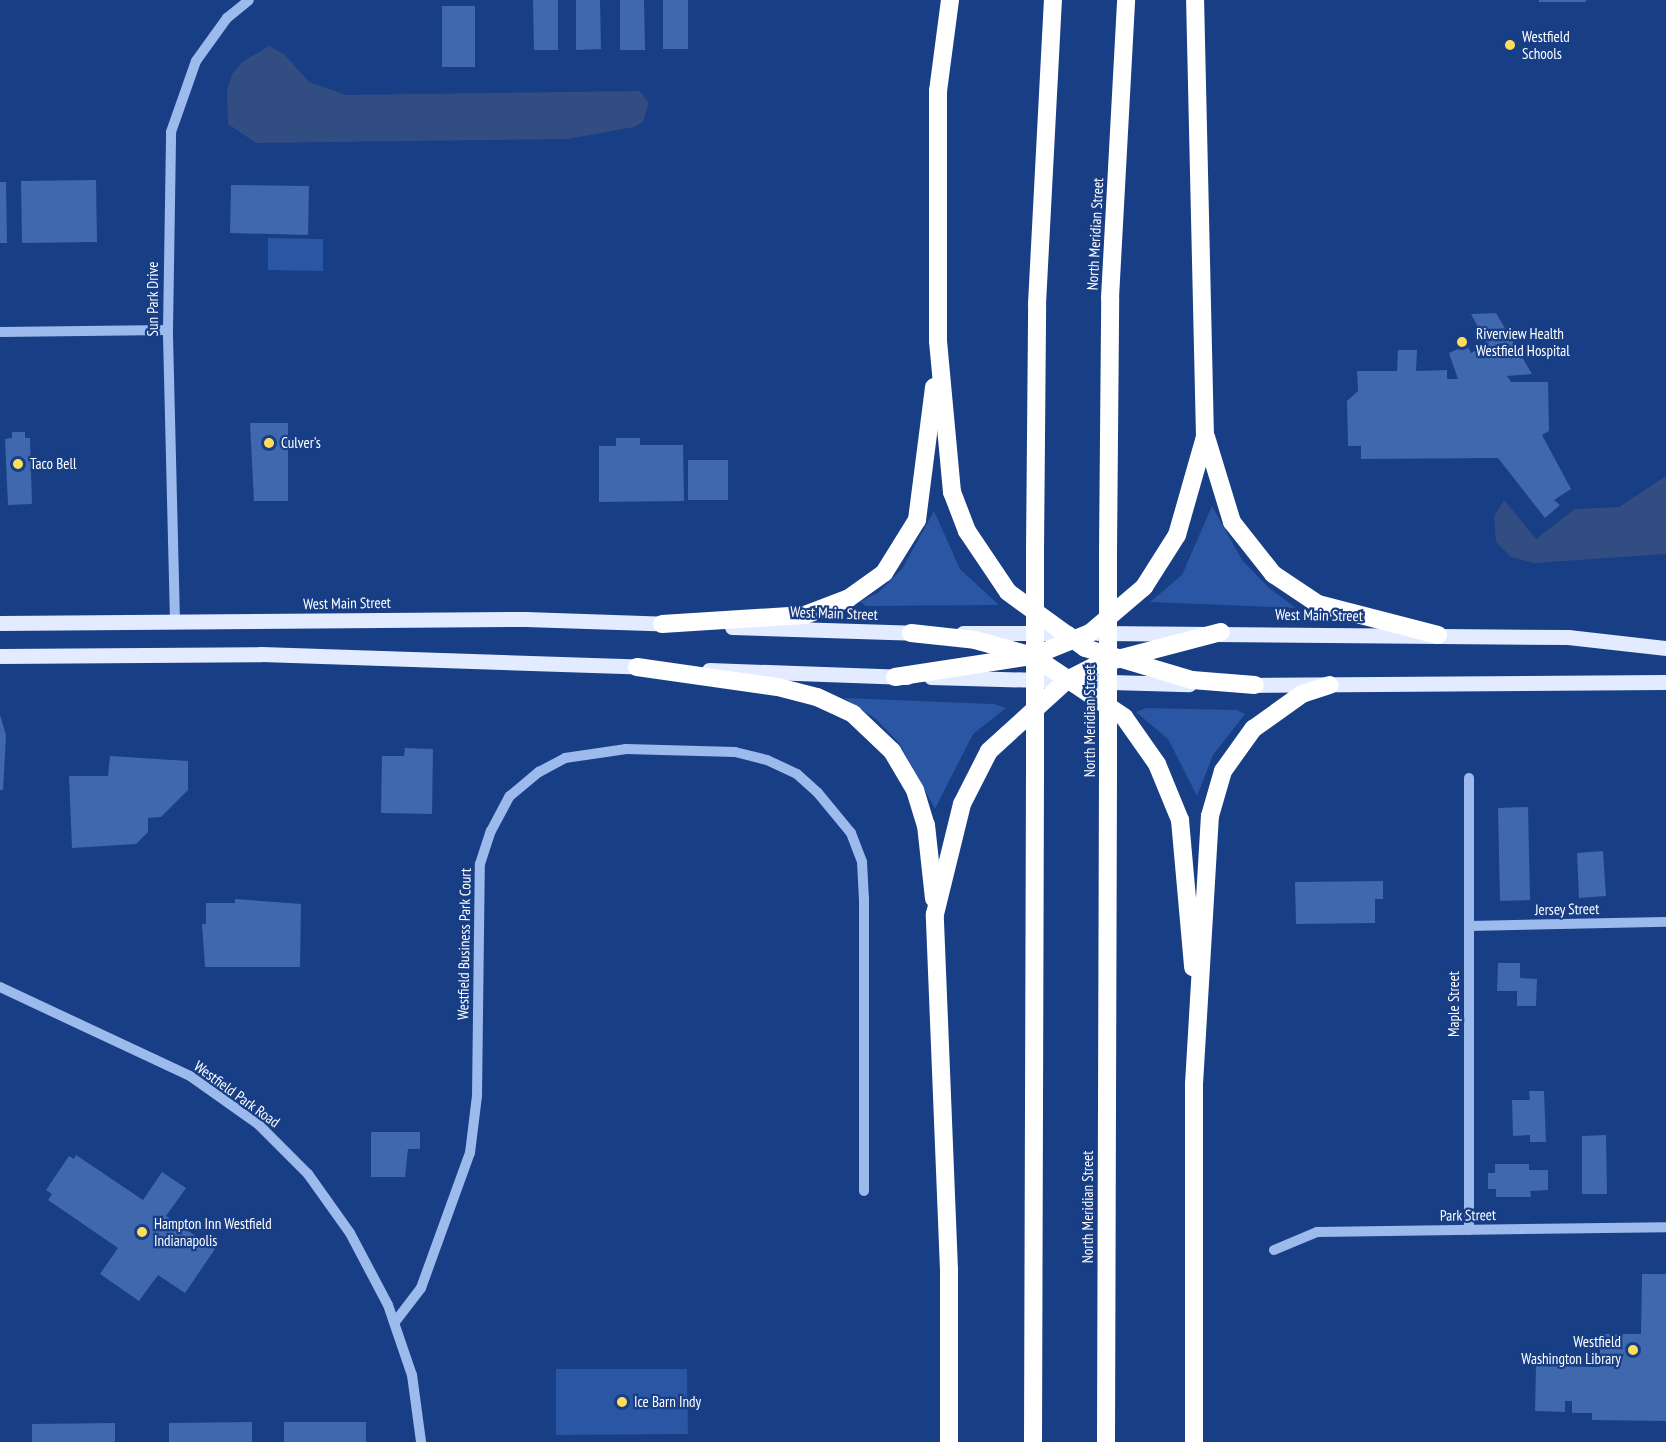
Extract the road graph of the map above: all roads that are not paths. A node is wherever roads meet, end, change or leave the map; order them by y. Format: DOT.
graph roads {
  1 [pos="249,0"];
  2 [pos="950,0"];
  3 [pos="1053,0"];
  4 [pos="1126,0"];
  5 [pos="1195,0"];
  6 [pos="168,330"];
  7 [pos="0,332"];
  8 [pos="938,341"];
  9 [pos="1205,437"];
  10 [pos="176,622"];
  11 [pos="0,623"];
  12 [pos="662,624"];
  13 [pos="1221,632"];
  14 [pos="911,633"];
  15 [pos="1090,633"];
  16 [pos="1438,635"];
  17 [pos="1067,637"];
  18 [pos="1666,648"];
  19 [pos="0,656"];
  20 [pos="1033,656"];
  21 [pos="1116,660"];
  22 [pos="637,667"];
  23 [pos="895,676"];
  24 [pos="1071,680"];
  25 [pos="1666,682"];
  26 [pos="1255,685"];
  27 [pos="1330,685"];
  28 [pos="1469,778"];
  29 [pos="935,914"];
  30 [pos="1666,922"];
  31 [pos="1469,926"];
  32 [pos="0,987"];
  33 [pos="1198,1005"];
  34 [pos="864,1191"];
  35 [pos="1666,1227"];
  36 [pos="1469,1230"];
  37 [pos="1274,1250"];
  38 [pos="395,1322"];
  39 [pos="421,1442"];
  40 [pos="948,1442"];
  41 [pos="1032,1442"];
  42 [pos="1106,1442"];
  43 [pos="1194,1442"];
  1 -- 6 [label="street, Sun Park Drive"];
  2 -- 8 [label="highway"];
  3 -- 41 [label="highway, bridge"];
  4 -- 42 [label="highway, North Meridian Street, bridge"];
  5 -- 9 [label="highway"];
  6 -- 7 [label="street"];
  6 -- 10 [label="street, Sun Park Drive"];
  8 -- 12 [label="highway"];
  8 -- 17 [label="highway"];
  9 -- 15 [label="highway"];
  9 -- 16 [label="highway"];
  10 -- 11 [label="main road, West Main Street"];
  10 -- 12 [label="main road, West Main Street"];
  12 -- 14 [label="main road, West Main Street"];
  13 -- 15 [label="main road, West Main Street"];
  13 -- 16 [label="main road, West Main Street"];
  13 -- 21 [label="highway"];
  14 -- 17 [label="main road, West Main Street"];
  14 -- 20 [label="highway"];
  15 -- 17 [label="highway"];
  16 -- 18 [label="main road, West Main Street"];
  17 -- 20 [label="highway"];
  17 -- 21 [label="highway"];
  19 -- 22 [label="main road"];
  20 -- 23 [label="highway"];
  20 -- 24 [label="highway"];
  21 -- 24 [label="highway"];
  21 -- 26 [label="highway"];
  22 -- 23 [label="main road"];
  22 -- 29 [label="highway"];
  23 -- 24 [label="main road"];
  24 -- 26 [label="main road"];
  24 -- 29 [label="highway"];
  24 -- 33 [label="highway"];
  25 -- 27 [label="main road"];
  26 -- 27 [label="main road"];
  27 -- 33 [label="highway"];
  28 -- 31 [label="street, Maple Street"];
  29 -- 40 [label="highway"];
  30 -- 31 [label="street, Jersey Street"];
  31 -- 36 [label="street, Maple Street"];
  32 -- 38 [label="street, Westfield Park Road"];
  33 -- 43 [label="highway"];
  34 -- 38 [label="street, Westfield Business Park Court"];
  35 -- 36 [label="street, Park Street"];
  36 -- 37 [label="street, Park Street"];
  38 -- 39 [label="street, Westfield Park Road"];
}
